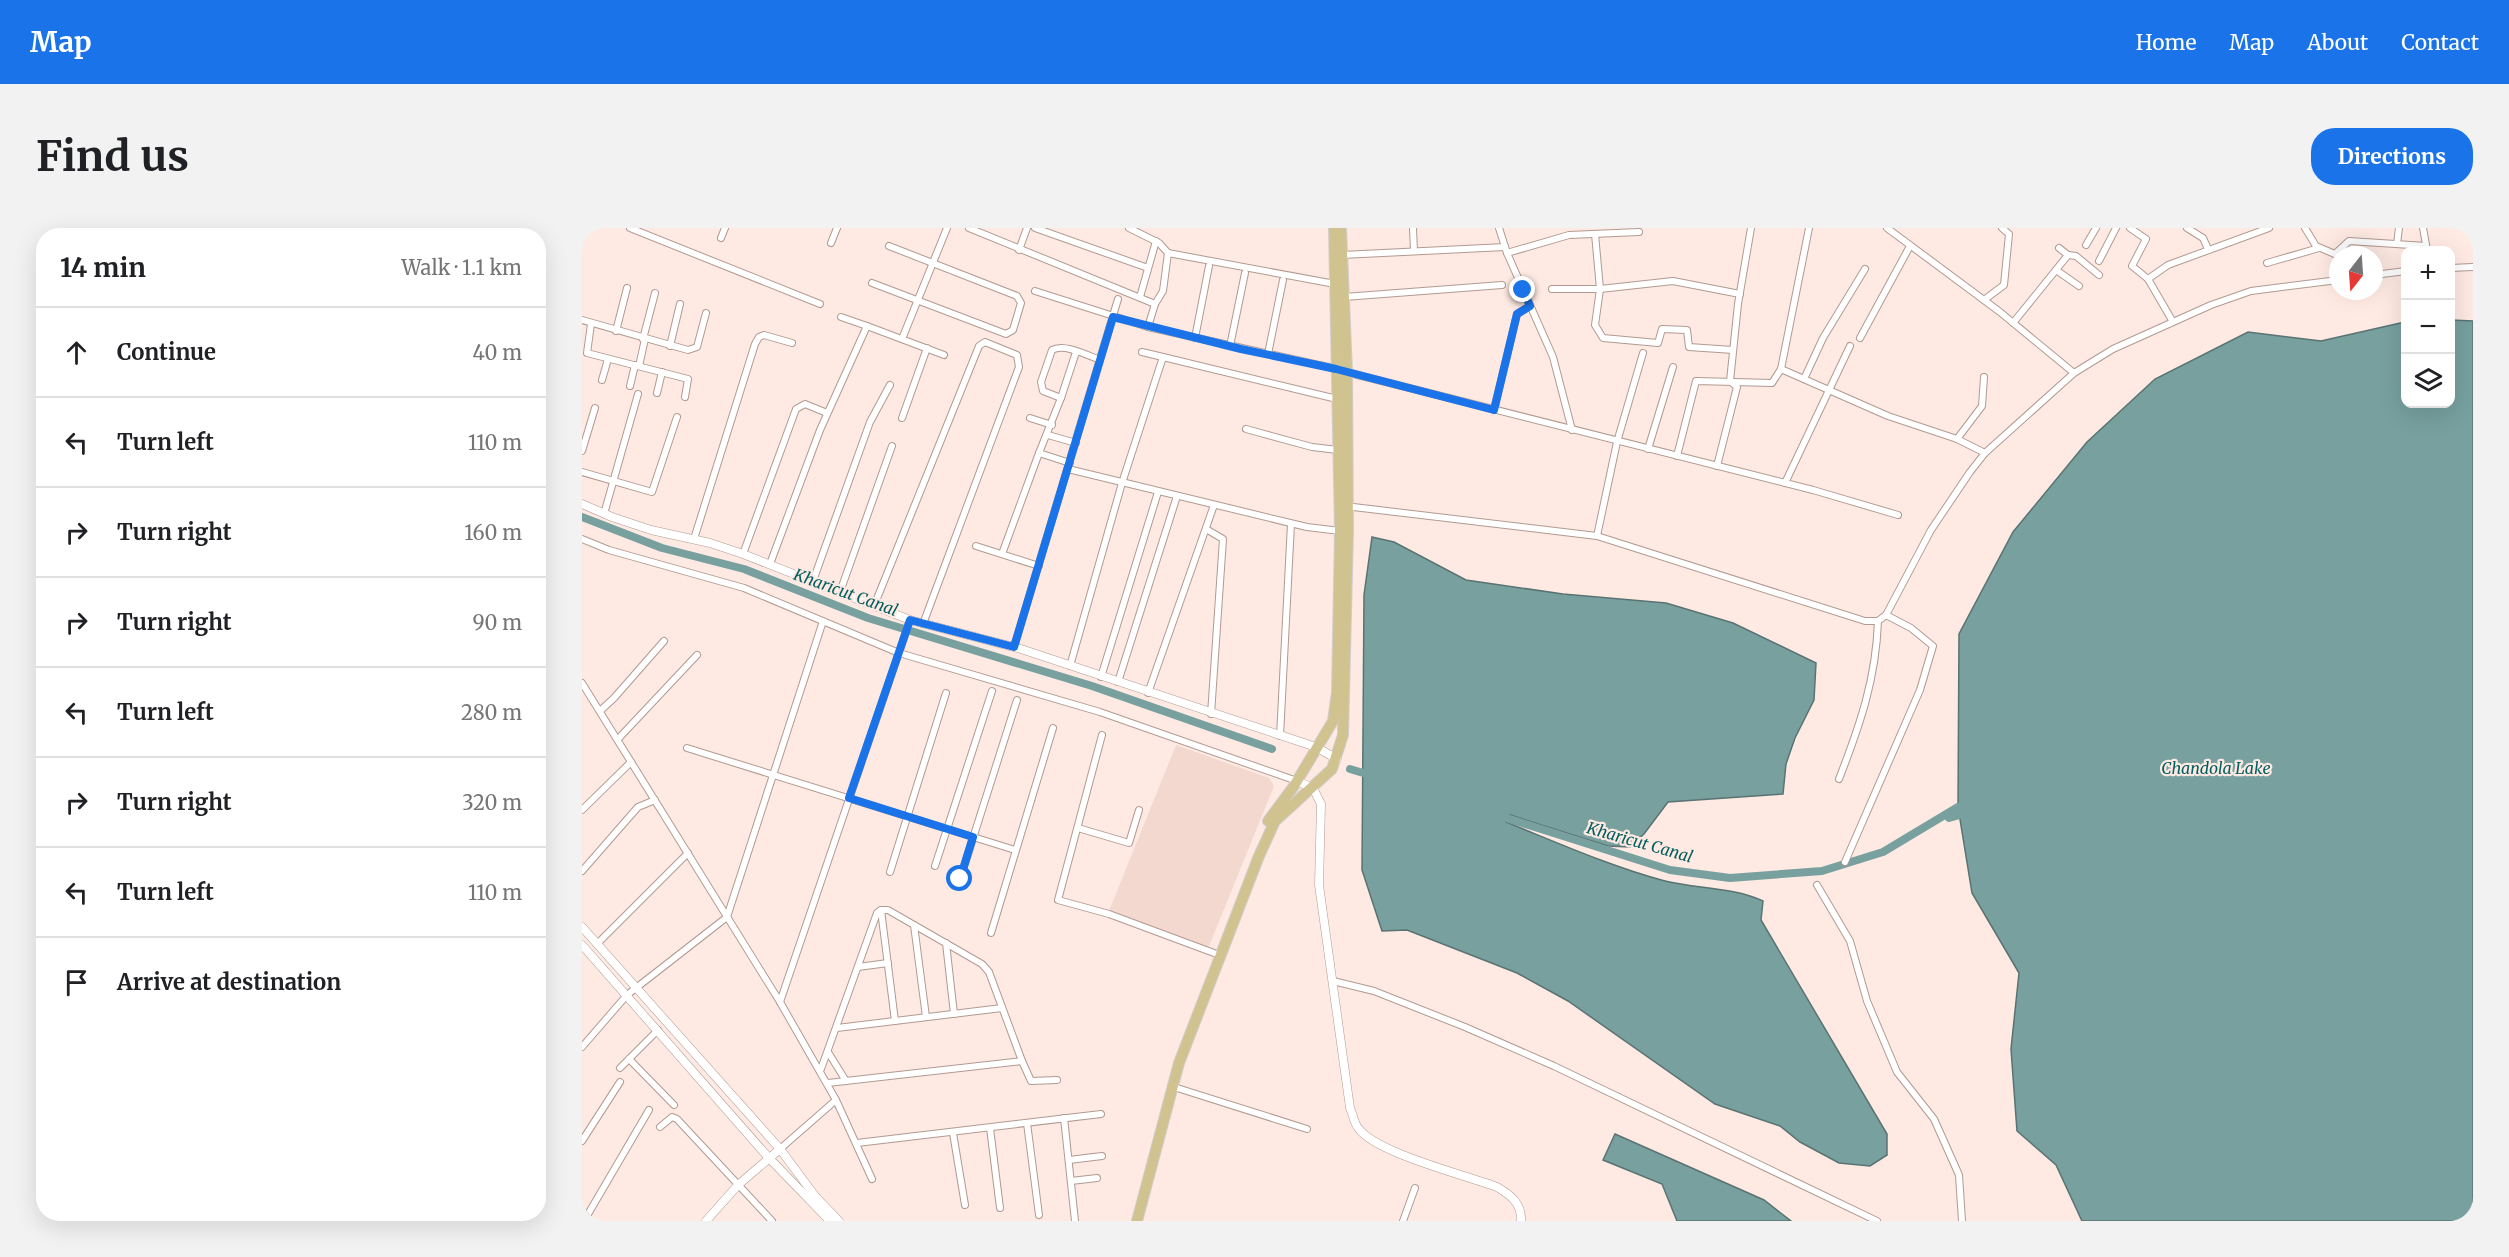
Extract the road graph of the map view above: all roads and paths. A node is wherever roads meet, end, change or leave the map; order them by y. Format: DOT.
graph roads {
  1 [pos="630,228"];
  2 [pos="725,228"];
  3 [pos="837,228"];
  4 [pos="947,228"];
  5 [pos="969,228"];
  6 [pos="1027,228"];
  7 [pos="1035,228"];
  8 [pos="1129,228"];
  9 [pos="1334,228"];
  10 [pos="1341,228"];
  11 [pos="1413,228"];
  12 [pos="1499,228"];
  13 [pos="1751,228"];
  14 [pos="1809,228"];
  15 [pos="1887,228"];
  16 [pos="2002,228"];
  17 [pos="2096,228"];
  18 [pos="2116,228"];
  19 [pos="2130,228"];
  20 [pos="2187,228"];
  21 [pos="2267,228"];
  22 [pos="2305,228"];
  23 [pos="2399,228"];
  24 [pos="2423,228"];
  25 [pos="1142,230"];
  26 [pos="1638,232"];
  27 [pos="1594,234"];
  28 [pos="721,238"];
  29 [pos="1156,241"];
  30 [pos="831,243"];
  31 [pos="2397,244"];
  32 [pos="2086,245"];
  33 [pos="889,246"];
  34 [pos="1910,246"];
  35 [pos="2344,246"];
  36 [pos="2412,246"];
  37 [pos="2426,246"];
  38 [pos="2059,248"];
  39 [pos="2319,248"];
  40 [pos="2208,249"];
  41 [pos="1019,250"];
  42 [pos="1506,250"];
  43 [pos="1414,251"];
  44 [pos="2329,252"];
  45 [pos="1168,254"];
  46 [pos="1342,255"];
  47 [pos="2068,255"];
  48 [pos="2099,261"];
  49 [pos="933,263"];
  50 [pos="2267,263"];
  51 [pos="1209,266"];
  52 [pos="2473,267"];
  53 [pos="1148,268"];
  54 [pos="1865,268"];
  55 [pos="2455,268"];
  56 [pos="2056,270"];
  57 [pos="2401,272"];
  58 [pos="1245,273"];
  59 [pos="2385,274"];
  60 [pos="2099,275"];
  61 [pos="2148,279"];
  62 [pos="1283,280"];
  63 [pos="2329,281"];
  64 [pos="872,283"];
  65 [pos="1335,284"];
  66 [pos="1502,285"];
  67 [pos="2079,286"];
  68 [pos="627,288"];
  69 [pos="1552,289"];
  70 [pos="1600,289"];
  71 [pos="1035,291"];
  72 [pos="655,293"];
  73 [pos="1740,294"];
  74 [pos="1140,297"];
  75 [pos="1344,297"];
  76 [pos="1118,299"];
  77 [pos="1984,300"];
  78 [pos="917,302"];
  79 [pos="680,304"];
  80 [pos="820,304"];
  81 [pos="1155,304"];
  82 [pos="1530,306"];
  83 [pos="706,313"];
  84 [pos="841,317"];
  85 [pos="1113,317"];
  86 [pos="582,320"];
  87 [pos="2013,322"];
  88 [pos="2173,322"];
  89 [pos="591,324"];
  90 [pos="867,327"];
  91 [pos="1148,327"];
  92 [pos="616,331"];
  93 [pos="1196,338"];
  94 [pos="1860,338"];
  95 [pos="644,339"];
  96 [pos="902,339"];
  97 [pos="792,343"];
  98 [pos="1850,345"];
  99 [pos="670,346"];
  100 [pos="1230,346"];
  101 [pos="927,348"];
  102 [pos="1733,350"];
  103 [pos="1076,352"];
  104 [pos="1142,352"];
  105 [pos="1643,353"];
  106 [pos="1268,354"];
  107 [pos="944,355"];
  108 [pos="1164,357"];
  109 [pos="608,358"];
  110 [pos="1100,360"];
  111 [pos="637,366"];
  112 [pos="1673,367"];
  113 [pos="1781,369"];
  114 [pos="1342,370"];
  115 [pos="662,372"];
  116 [pos="2074,373"];
  117 [pos="1984,377"];
  118 [pos="1804,379"];
  119 [pos="602,380"];
  120 [pos="1730,381"];
  121 [pos="890,385"];
  122 [pos="630,386"];
  123 [pos="1830,391"];
  124 [pos="657,393"];
  125 [pos="639,394"];
  126 [pos="685,397"];
  127 [pos="1061,398"];
  128 [pos="1337,399"];
  129 [pos="594,408"];
  130 [pos="1494,410"];
  131 [pos="827,413"];
  132 [pos="677,417"];
  133 [pos="902,418"];
  134 [pos="1030,418"];
  135 [pos="1052,425"];
  136 [pos="1246,429"];
  137 [pos="1572,430"];
  138 [pos="1048,435"];
  139 [pos="1957,440"];
  140 [pos="1617,442"];
  141 [pos="1076,443"];
  142 [pos="892,446"];
  143 [pos="1648,449"];
  144 [pos="1338,450"];
  145 [pos="582,451"];
  146 [pos="1039,453"];
  147 [pos="1985,453"];
  148 [pos="1677,456"];
  149 [pos="1069,466"];
  150 [pos="1717,466"];
  151 [pos="582,472"];
  152 [pos="613,481"];
  153 [pos="1122,483"];
  154 [pos="1785,483"];
  155 [pos="1158,492"];
  156 [pos="1177,496"];
  157 [pos="582,504"];
  158 [pos="1214,505"];
  159 [pos="1343,506"];
  160 [pos="604,514"];
  161 [pos="1898,515"];
  162 [pos="1292,524"];
  163 [pos="1206,529"];
  164 [pos="1340,531"];
  165 [pos="1597,536"];
  166 [pos="582,538"];
  167 [pos="694,539"];
  168 [pos="976,546"];
  169 [pos="743,554"];
  170 [pos="1002,554"];
  171 [pos="770,564"];
  172 [pos="1039,566"];
  173 [pos="813,581"];
  174 [pos="840,592"];
  175 [pos="874,606"];
  176 [pos="1886,615"];
  177 [pos="910,620"];
  178 [pos="823,621"];
  179 [pos="1878,621"];
  180 [pos="923,624"];
  181 [pos="664,641"];
  182 [pos="1014,647"];
  183 [pos="899,653"];
  184 [pos="697,655"];
  185 [pos="1070,666"];
  186 [pos="1101,676"];
  187 [pos="1118,682"];
  188 [pos="582,683"];
  189 [pos="992,691"];
  190 [pos="946,693"];
  191 [pos="1148,693"];
  192 [pos="1017,700"];
  193 [pos="600,711"];
  194 [pos="1211,714"];
  195 [pos="1053,728"];
  196 [pos="1102,735"];
  197 [pos="1280,736"];
  198 [pos="618,739"];
  199 [pos="1316,747"];
  200 [pos="687,748"];
  201 [pos="1337,759"];
  202 [pos="631,762"];
  203 [pos="773,775"];
  204 [pos="1839,779"];
  205 [pos="1297,781"];
  206 [pos="1313,788"];
  207 [pos="849,798"];
  208 [pos="655,800"];
  209 [pos="582,810"];
  210 [pos="1139,810"];
  211 [pos="907,816"];
  212 [pos="1078,828"];
  213 [pos="947,829"];
  214 [pos="973,837"];
  215 [pos="1015,850"];
  216 [pos="688,853"];
  217 [pos="1845,862"];
  218 [pos="935,866"];
  219 [pos="582,871"];
  220 [pos="890,872"];
  221 [pos="960,879"];
  222 [pos="1817,885"];
  223 [pos="881,910"];
  224 [pos="727,916"];
  225 [pos="914,925"];
  226 [pos="582,927"];
  227 [pos="991,933"];
  228 [pos="946,943"];
  229 [pos="597,944"];
  230 [pos="582,945"];
  231 [pos="1214,953"];
  232 [pos="888,963"];
  233 [pos="858,967"];
  234 [pos="1333,981"];
  235 [pos="637,987"];
  236 [pos="627,995"];
  237 [pos="780,1002"];
  238 [pos="1002,1008"];
  239 [pos="954,1014"];
  240 [pos="926,1017"];
  241 [pos="896,1021"];
  242 [pos="837,1028"];
  243 [pos="658,1030"];
  244 [pos="582,1047"];
  245 [pos="828,1052"];
  246 [pos="629,1059"];
  247 [pos="1022,1060"];
  248 [pos="620,1068"];
  249 [pos="821,1069"];
  250 [pos="1058,1080"];
  251 [pos="846,1081"];
  252 [pos="620,1082"];
  253 [pos="828,1083"];
  254 [pos="1174,1087"];
  255 [pos="836,1100"];
  256 [pos="674,1105"];
  257 [pos="649,1110"];
  258 [pos="1101,1114"];
  259 [pos="1064,1118"];
  260 [pos="1027,1123"];
  261 [pos="660,1127"];
  262 [pos="990,1128"];
  263 [pos="1306,1129"];
  264 [pos="953,1133"];
  265 [pos="582,1141"];
  266 [pos="857,1143"];
  267 [pos="780,1149"];
  268 [pos="1102,1156"];
  269 [pos="768,1157"];
  270 [pos="1069,1160"];
  271 [pos="1097,1178"];
  272 [pos="872,1179"];
  273 [pos="1071,1180"];
  274 [pos="738,1185"];
  275 [pos="1415,1188"];
  276 [pos="965,1205"];
  277 [pos="1000,1208"];
  278 [pos="1039,1215"];
  279 [pos="585,1221"];
  280 [pos="706,1221"];
  281 [pos="772,1221"];
  282 [pos="830,1221"];
  283 [pos="839,1221"];
  284 [pos="1075,1221"];
  285 [pos="1131,1221"];
  286 [pos="1137,1221"];
  287 [pos="1403,1221"];
  288 [pos="1521,1221"];
  289 [pos="1877,1221"];
  290 [pos="1962,1221"];
  1 -- 80 [label="street"];
  2 -- 28 [label="street"];
  3 -- 30 [label="street"];
  4 -- 49 [label="street"];
  5 -- 41 [label="street"];
  6 -- 41 [label="street"];
  7 -- 53 [label="street"];
  8 -- 25 [label="street"];
  9 -- 65 [label="main road"];
  10 -- 46 [label="main road"];
  11 -- 43 [label="street"];
  12 -- 42 [label="street"];
  13 -- 73 [label="street"];
  14 -- 113 [label="street"];
  15 -- 34 [label="street"];
  16 -- 77 [label="street"];
  17 -- 32 [label="street"];
  18 -- 48 [label="street"];
  19 -- 61 [label="street"];
  20 -- 40 [label="street"];
  21 -- 40 [label="street"];
  22 -- 39 [label="street"];
  23 -- 31 [label="street"];
  24 -- 37 [label="street"];
  25 -- 29 [label="street"];
  26 -- 27 [label="street"];
  27 -- 42 [label="street"];
  27 -- 70 [label="street"];
  29 -- 45 [label="street"];
  29 -- 53 [label="street"];
  31 -- 35 [label="street"];
  31 -- 36 [label="street"];
  33 -- 49 [label="street"];
  34 -- 77 [label="street"];
  34 -- 94 [label="street"];
  38 -- 47 [label="street"];
  39 -- 44 [label="street"];
  39 -- 50 [label="street"];
  40 -- 61 [label="street"];
  41 -- 74 [label="street"];
  42 -- 43 [label="street"];
  42 -- 82 [label="street"];
  43 -- 46 [label="street"];
  45 -- 65 [label="street"];
  45 -- 81 [label="street"];
  46 -- 75 [label="main road"];
  47 -- 56 [label="street"];
  47 -- 60 [label="street"];
  49 -- 78 [label="street"];
  49 -- 78 [label="street"];
  51 -- 93 [label="street"];
  52 -- 55 [label="street"];
  53 -- 74 [label="street"];
  54 -- 118 [label="street"];
  56 -- 67 [label="street"];
  56 -- 87 [label="street"];
  57 -- 59 [label="street"];
  58 -- 100 [label="street"];
  61 -- 88 [label="street"];
  62 -- 106 [label="street"];
  63 -- 88 [label="street"];
  64 -- 78 [label="street"];
  65 -- 114 [label="main road"];
  66 -- 75 [label="street"];
  68 -- 92 [label="street"];
  69 -- 70 [label="street"];
  70 -- 73 [label="street"];
  70 -- 102 [label="street"];
  71 -- 85 [label="street"];
  72 -- 95 [label="street"];
  73 -- 102 [label="street"];
  74 -- 81 [label="street"];
  75 -- 114 [label="main road"];
  76 -- 85 [label="street"];
  77 -- 87 [label="street"];
  78 -- 96 [label="street"];
  79 -- 99 [label="street"];
  81 -- 91 [label="street"];
  82 -- 130 [label="street"];
  82 -- 137 [label="street"];
  83 -- 99 [label="street"];
  84 -- 90 [label="street"];
  85 -- 91 [label="street"];
  85 -- 110 [label="street"];
  86 -- 89 [label="street"];
  87 -- 116 [label="street"];
  88 -- 116 [label="street"];
  89 -- 92 [label="street"];
  89 -- 109 [label="street"];
  90 -- 96 [label="street"];
  90 -- 131 [label="street"];
  91 -- 93 [label="street"];
  92 -- 95 [label="street"];
  93 -- 100 [label="street"];
  95 -- 99 [label="street"];
  95 -- 111 [label="street"];
  96 -- 101 [label="street"];
  97 -- 167 [label="street"];
  98 -- 123 [label="street"];
  100 -- 106 [label="street"];
  101 -- 107 [label="street"];
  101 -- 133 [label="street"];
  102 -- 120 [label="street"];
  103 -- 110 [label="street"];
  103 -- 127 [label="street"];
  103 -- 127 [label="street"];
  104 -- 108 [label="street"];
  105 -- 140 [label="street"];
  106 -- 114 [label="street"];
  108 -- 128 [label="street"];
  108 -- 153 [label="street"];
  109 -- 111 [label="street"];
  109 -- 119 [label="street"];
  110 -- 141 [label="street"];
  111 -- 115 [label="street"];
  111 -- 122 [label="street"];
  112 -- 143 [label="street"];
  113 -- 118 [label="street"];
  113 -- 120 [label="street"];
  114 -- 128 [label="main road"];
  114 -- 130 [label="street"];
  114 -- 159 [label="main road"];
  115 -- 124 [label="street"];
  115 -- 126 [label="street"];
  116 -- 147 [label="street"];
  117 -- 139 [label="street"];
  118 -- 123 [label="street"];
  120 -- 148 [label="street"];
  120 -- 150 [label="street"];
  121 -- 173 [label="street"];
  123 -- 139 [label="street"];
  123 -- 154 [label="street"];
  125 -- 152 [label="street"];
  127 -- 135 [label="street"];
  128 -- 144 [label="main road"];
  129 -- 145 [label="street"];
  130 -- 137 [label="street"];
  131 -- 169 [label="street"];
  131 -- 171 [label="street"];
  132 -- 152 [label="street"];
  134 -- 135 [label="street"];
  135 -- 138 [label="street"];
  136 -- 144 [label="street"];
  137 -- 140 [label="street"];
  138 -- 141 [label="street"];
  138 -- 146 [label="street"];
  139 -- 147 [label="street"];
  140 -- 143 [label="street"];
  140 -- 165 [label="street"];
  141 -- 149 [label="street"];
  142 -- 174 [label="street"];
  143 -- 148 [label="street"];
  144 -- 159 [label="main road"];
  146 -- 149 [label="street"];
  146 -- 170 [label="street"];
  147 -- 176 [label="street"];
  148 -- 150 [label="street"];
  149 -- 153 [label="street"];
  149 -- 172 [label="street"];
  150 -- 154 [label="street"];
  151 -- 152 [label="street"];
  152 -- 160 [label="street"];
  153 -- 155 [label="street"];
  153 -- 185 [label="street"];
  154 -- 161 [label="street"];
  155 -- 156 [label="street"];
  155 -- 186 [label="street"];
  156 -- 158 [label="street"];
  156 -- 187 [label="street"];
  157 -- 160 [label="street"];
  158 -- 162 [label="street"];
  158 -- 163 [label="street"];
  159 -- 164 [label="main road"];
  159 -- 165 [label="street"];
  159 -- 201 [label="main road"];
  160 -- 167 [label="street"];
  162 -- 164 [label="street"];
  162 -- 197 [label="street"];
  163 -- 191 [label="street"];
  163 -- 194 [label="street"];
  164 -- 199 [label="main road"];
  165 -- 179 [label="street"];
  166 -- 178 [label="street"];
  167 -- 169 [label="street"];
  168 -- 170 [label="street"];
  169 -- 171 [label="street"];
  170 -- 172 [label="street"];
  171 -- 173 [label="street"];
  172 -- 182 [label="street"];
  173 -- 174 [label="street"];
  174 -- 175 [label="street"];
  175 -- 177 [label="street"];
  175 -- 180 [label="street"];
  176 -- 179 [label="street"];
  176 -- 217 [label="street"];
  177 -- 180 [label="street"];
  177 -- 183 [label="street"];
  178 -- 183 [label="street"];
  178 -- 203 [label="street"];
  179 -- 204 [label="street"];
  180 -- 182 [label="street"];
  181 -- 193 [label="street"];
  182 -- 185 [label="street"];
  183 -- 205 [label="street"];
  183 -- 207 [label="street"];
  184 -- 198 [label="street"];
  185 -- 186 [label="street"];
  186 -- 187 [label="street"];
  187 -- 191 [label="street"];
  188 -- 193 [label="street"];
  189 -- 213 [label="street"];
  190 -- 211 [label="street"];
  191 -- 194 [label="street"];
  192 -- 214 [label="street"];
  193 -- 198 [label="street"];
  194 -- 197 [label="street"];
  195 -- 215 [label="street"];
  196 -- 212 [label="street"];
  197 -- 199 [label="street"];
  198 -- 202 [label="street"];
  199 -- 201 [label="street"];
  199 -- 205 [label="main road"];
  200 -- 203 [label="street"];
  201 -- 206 [label="main road"];
  202 -- 208 [label="street"];
  202 -- 209 [label="street"];
  203 -- 207 [label="street"];
  203 -- 224 [label="street"];
  205 -- 206 [label="street"];
  205 -- 231 [label="main road"];
  206 -- 234 [label="street"];
  206 -- 254 [label="main road"];
  207 -- 211 [label="street"];
  207 -- 237 [label="street"];
  208 -- 216 [label="street"];
  208 -- 219 [label="street"];
  210 -- 212 [label="street"];
  211 -- 213 [label="street"];
  211 -- 220 [label="street"];
  212 -- 231 [label="street"];
  213 -- 214 [label="street"];
  213 -- 218 [label="street"];
  214 -- 215 [label="street"];
  214 -- 221 [label="street"];
  215 -- 227 [label="street"];
  216 -- 224 [label="street"];
  216 -- 229 [label="street"];
  222 -- 290 [label="street"];
  223 -- 225 [label="street"];
  223 -- 232 [label="street"];
  223 -- 233 [label="street"];
  224 -- 235 [label="street"];
  224 -- 237 [label="street"];
  225 -- 228 [label="street"];
  225 -- 240 [label="street"];
  226 -- 229 [label="street"];
  228 -- 238 [label="street"];
  228 -- 239 [label="street"];
  229 -- 235 [label="street"];
  230 -- 236 [label="street"];
  231 -- 285 [label="main road"];
  232 -- 233 [label="street"];
  232 -- 241 [label="street"];
  233 -- 242 [label="street"];
  234 -- 288 [label="street"];
  234 -- 289 [label="street"];
  235 -- 236 [label="street"];
  235 -- 267 [label="street"];
  236 -- 243 [label="street"];
  236 -- 244 [label="street"];
  237 -- 249 [label="street"];
  238 -- 239 [label="street"];
  238 -- 247 [label="street"];
  239 -- 240 [label="street"];
  240 -- 241 [label="street"];
  241 -- 242 [label="street"];
  242 -- 245 [label="street"];
  243 -- 246 [label="street"];
  243 -- 269 [label="street"];
  245 -- 249 [label="street"];
  245 -- 251 [label="street"];
  246 -- 248 [label="street"];
  246 -- 256 [label="street"];
  247 -- 250 [label="street"];
  247 -- 251 [label="street"];
  249 -- 253 [label="street"];
  251 -- 253 [label="street"];
  252 -- 265 [label="street"];
  253 -- 255 [label="street"];
  254 -- 263 [label="street"];
  254 -- 286 [label="main road"];
  255 -- 266 [label="street"];
  255 -- 267 [label="street"];
  257 -- 279 [label="street"];
  258 -- 259 [label="street"];
  259 -- 260 [label="street"];
  259 -- 270 [label="street"];
  260 -- 262 [label="street"];
  260 -- 278 [label="street"];
  261 -- 274 [label="street"];
  262 -- 264 [label="street"];
  262 -- 277 [label="street"];
  264 -- 266 [label="street"];
  264 -- 276 [label="street"];
  266 -- 272 [label="street"];
  267 -- 269 [label="street"];
  267 -- 283 [label="street"];
  268 -- 270 [label="street"];
  269 -- 274 [label="street"];
  269 -- 282 [label="street"];
  270 -- 273 [label="street"];
  271 -- 273 [label="street"];
  273 -- 284 [label="street"];
  274 -- 280 [label="street"];
  274 -- 281 [label="street"];
  275 -- 287 [label="street"];
}
